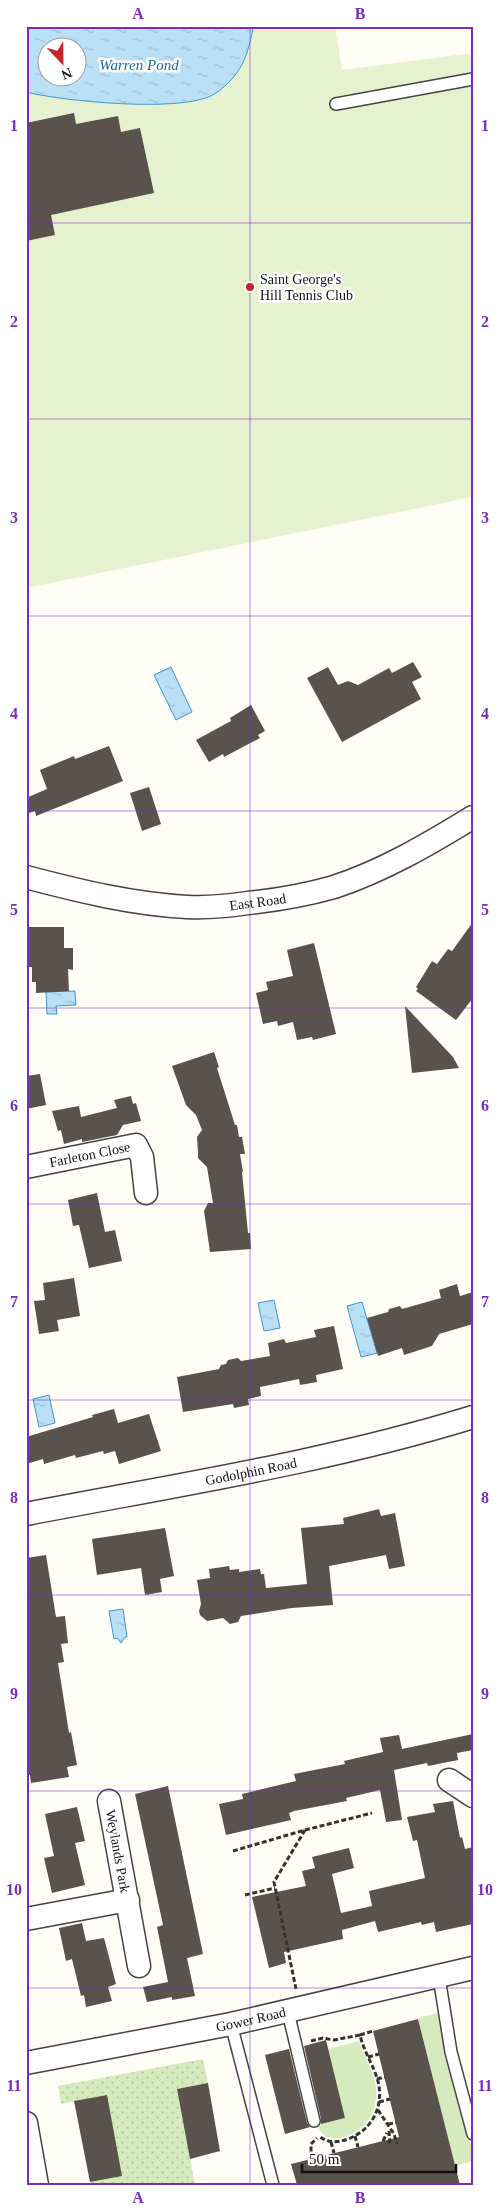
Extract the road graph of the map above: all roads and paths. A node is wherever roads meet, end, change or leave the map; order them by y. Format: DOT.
graph roads {
  1 [pos="473,79"];
  2 [pos="336,104"];
  3 [pos="473,817"];
  4 [pos="26,877"];
  5 [pos="26,1167"];
  6 [pos="146,1193"];
  7 [pos="473,1417"];
  8 [pos="26,1514"];
  9 [pos="449,1780"];
  10 [pos="473,1796"];
  11 [pos="109,1802"];
  12 [pos="372,1813"];
  13 [pos="305,1830"];
  14 [pos="233,1850"];
  15 [pos="275,1888"];
  16 [pos="245,1895"];
  17 [pos="128,1900"];
  18 [pos="26,1919"];
  19 [pos="139,1966"];
  20 [pos="473,1968"];
  21 [pos="439,1977"];
  22 [pos="294,2010"];
  23 [pos="232,2024"];
  24 [pos="373,2031"];
  25 [pos="360,2035"];
  26 [pos="295,2044"];
  27 [pos="379,2054"];
  28 [pos="368,2057"];
  29 [pos="26,2063"];
  30 [pos="385,2078"];
  31 [pos="377,2079"];
  32 [pos="390,2099"];
  33 [pos="379,2102"];
  34 [pos="377,2109"];
  35 [pos="314,2121"];
  36 [pos="26,2123"];
  37 [pos="396,2123"];
  38 [pos="388,2124"];
  39 [pos="390,2130"];
  40 [pos="473,2134"];
  41 [pos="319,2136"];
  42 [pos="355,2136"];
  43 [pos="383,2141"];
  44 [pos="331,2142"];
  45 [pos="397,2144"];
  46 [pos="390,2146"];
  47 [pos="358,2147"];
  48 [pos="334,2153"];
  49 [pos="312,2159"];
  50 [pos="37,2185"];
  51 [pos="273,2185"];
  1 -- 2 [label="lane"];
  3 -- 4 [label="street, East Road"];
  5 -- 6 [label="street, Farleton Close"];
  7 -- 8 [label="street, Godolphin Road"];
  9 -- 10 [label="street"];
  11 -- 17 [label="street, Weylands Park"];
  12 -- 13 [label="path"];
  13 -- 14 [label="path"];
  13 -- 15 [label="path"];
  15 -- 16 [label="path"];
  15 -- 22 [label="path"];
  17 -- 18 [label="street, Weylands Park"];
  17 -- 19 [label="street, Weylands Park"];
  20 -- 21 [label="street, Gower Road"];
  21 -- 22 [label="street, Gower Road"];
  21 -- 40 [label="lane"];
  22 -- 23 [label="street, Gower Road"];
  22 -- 26 [label="lane"];
  23 -- 29 [label="street, Gower Road"];
  23 -- 51 [label="lane"];
  24 -- 25 [label="path"];
  25 -- 26 [label="path"];
  25 -- 28 [label="path"];
  26 -- 35 [label="lane"];
  27 -- 28 [label="path"];
  28 -- 31 [label="path"];
  30 -- 31 [label="path"];
  31 -- 33 [label="path"];
  32 -- 33 [label="path"];
  33 -- 34 [label="path"];
  34 -- 38 [label="path"];
  34 -- 42 [label="path"];
  35 -- 41 [label="path"];
  36 -- 50 [label="street"];
  37 -- 38 [label="path"];
  38 -- 39 [label="path"];
  39 -- 43 [label="path"];
  39 -- 45 [label="path"];
  39 -- 46 [label="path"];
  41 -- 44 [label="path"];
  41 -- 49 [label="path"];
  42 -- 44 [label="path"];
  42 -- 47 [label="path"];
  44 -- 48 [label="path"];
}
